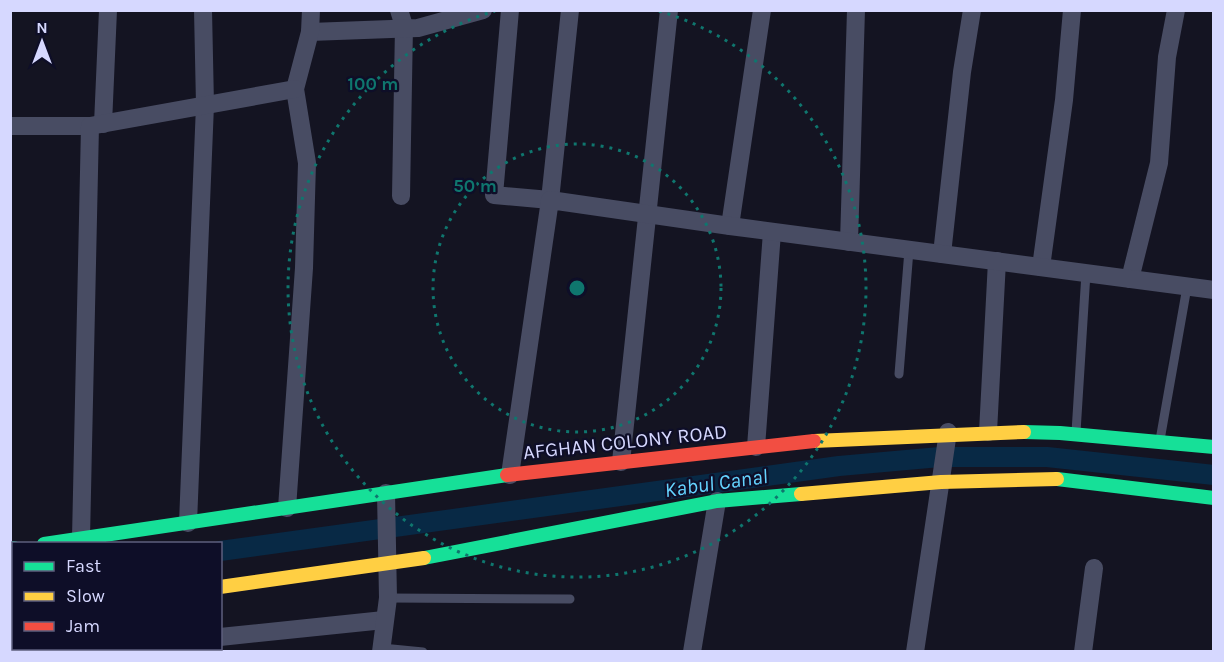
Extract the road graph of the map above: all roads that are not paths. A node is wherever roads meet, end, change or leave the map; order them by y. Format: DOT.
graph roads {
  1 [pos="108,10"];
  2 [pos="203,10"];
  3 [pos="311,10"];
  4 [pos="483,10"];
  5 [pos="510,10"];
  6 [pos="570,10"];
  7 [pos="669,10"];
  8 [pos="762,10"];
  9 [pos="855,10"];
  10 [pos="972,10"];
  11 [pos="1072,10"];
  12 [pos="1176,10"];
  13 [pos="401,18"];
  14 [pos="310,32"];
  15 [pos="295,89"];
  16 [pos="205,105"];
  17 [pos="96,125"];
  18 [pos="10,126"];
  19 [pos="401,196"];
  20 [pos="550,200"];
  21 [pos="648,214"];
  22 [pos="730,226"];
  23 [pos="772,232"];
  24 [pos="849,242"];
  25 [pos="909,250"];
  26 [pos="942,254"];
  27 [pos="997,261"];
  28 [pos="1041,267"];
  29 [pos="1086,273"];
  30 [pos="1130,279"];
  31 [pos="1187,286"];
  32 [pos="1214,290"];
  33 [pos="899,374"];
  34 [pos="988,432"];
  35 [pos="1076,434"];
  36 [pos="947,436"];
  37 [pos="1159,442"];
  38 [pos="756,447"];
  39 [pos="1214,447"];
  40 [pos="621,462"];
  41 [pos="510,475"];
  42 [pos="942,479"];
  43 [pos="1214,498"];
  44 [pos="387,500"];
  45 [pos="717,501"];
  46 [pos="287,508"];
  47 [pos="188,523"];
  48 [pos="150,536"];
  49 [pos="81,538"];
  50 [pos="51,542"];
  51 [pos="387,560"];
  52 [pos="1094,568"];
  53 [pos="222,587"];
  54 [pos="388,598"];
  55 [pos="570,599"];
  56 [pos="384,620"];
  57 [pos="222,637"];
  58 [pos="382,650"];
  59 [pos="423,651"];
  60 [pos="692,651"];
  61 [pos="915,651"];
  62 [pos="1083,651"];
  1 -- 17 [label="street"];
  2 -- 16 [label="street"];
  3 -- 14 [label="street"];
  4 -- 13 [label="street"];
  5 -- 20 [label="street"];
  6 -- 20 [label="street"];
  7 -- 21 [label="street"];
  8 -- 22 [label="street"];
  9 -- 24 [label="street"];
  10 -- 26 [label="street"];
  11 -- 28 [label="street"];
  12 -- 30 [label="street"];
  13 -- 14 [label="street"];
  13 -- 19 [label="street"];
  14 -- 15 [label="street"];
  15 -- 16 [label="street"];
  15 -- 46 [label="street"];
  16 -- 17 [label="street"];
  16 -- 47 [label="street"];
  17 -- 18 [label="street"];
  17 -- 49 [label="street"];
  20 -- 21 [label="street"];
  20 -- 41 [label="street"];
  21 -- 22 [label="street"];
  21 -- 40 [label="street"];
  22 -- 23 [label="street"];
  23 -- 24 [label="street"];
  23 -- 38 [label="street"];
  24 -- 25 [label="street"];
  25 -- 26 [label="street"];
  25 -- 33 [label="lane"];
  26 -- 27 [label="street"];
  27 -- 28 [label="street"];
  27 -- 34 [label="street"];
  28 -- 29 [label="street"];
  29 -- 30 [label="street"];
  29 -- 35 [label="lane"];
  30 -- 31 [label="street"];
  31 -- 32 [label="street"];
  31 -- 37 [label="lane"];
  34 -- 35 [label="main road, AFGHAN COLONY ROAD"];
  34 -- 36 [label="main road, AFGHAN COLONY ROAD"];
  35 -- 37 [label="main road, AFGHAN COLONY ROAD"];
  36 -- 38 [label="main road, AFGHAN COLONY ROAD"];
  36 -- 42 [label="street"];
  37 -- 39 [label="main road, AFGHAN COLONY ROAD"];
  38 -- 40 [label="main road, AFGHAN COLONY ROAD"];
  40 -- 41 [label="main road, AFGHAN COLONY ROAD"];
  41 -- 44 [label="main road, AFGHAN COLONY ROAD"];
  42 -- 43 [label="main road"];
  42 -- 45 [label="main road"];
  42 -- 61 [label="street"];
  44 -- 46 [label="main road, AFGHAN COLONY ROAD"];
  44 -- 51 [label="street"];
  45 -- 51 [label="main road"];
  45 -- 60 [label="street"];
  46 -- 47 [label="main road, AFGHAN COLONY ROAD"];
  47 -- 48 [label="main road, AFGHAN COLONY ROAD"];
  48 -- 49 [label="main road, AFGHAN COLONY ROAD"];
  49 -- 50 [label="main road, AFGHAN COLONY ROAD"];
  51 -- 53 [label="main road"];
  51 -- 54 [label="street"];
  52 -- 62 [label="street"];
  54 -- 55 [label="lane"];
  54 -- 56 [label="street"];
  56 -- 57 [label="street"];
  56 -- 58 [label="street"];
  58 -- 59 [label="lane"];
}
